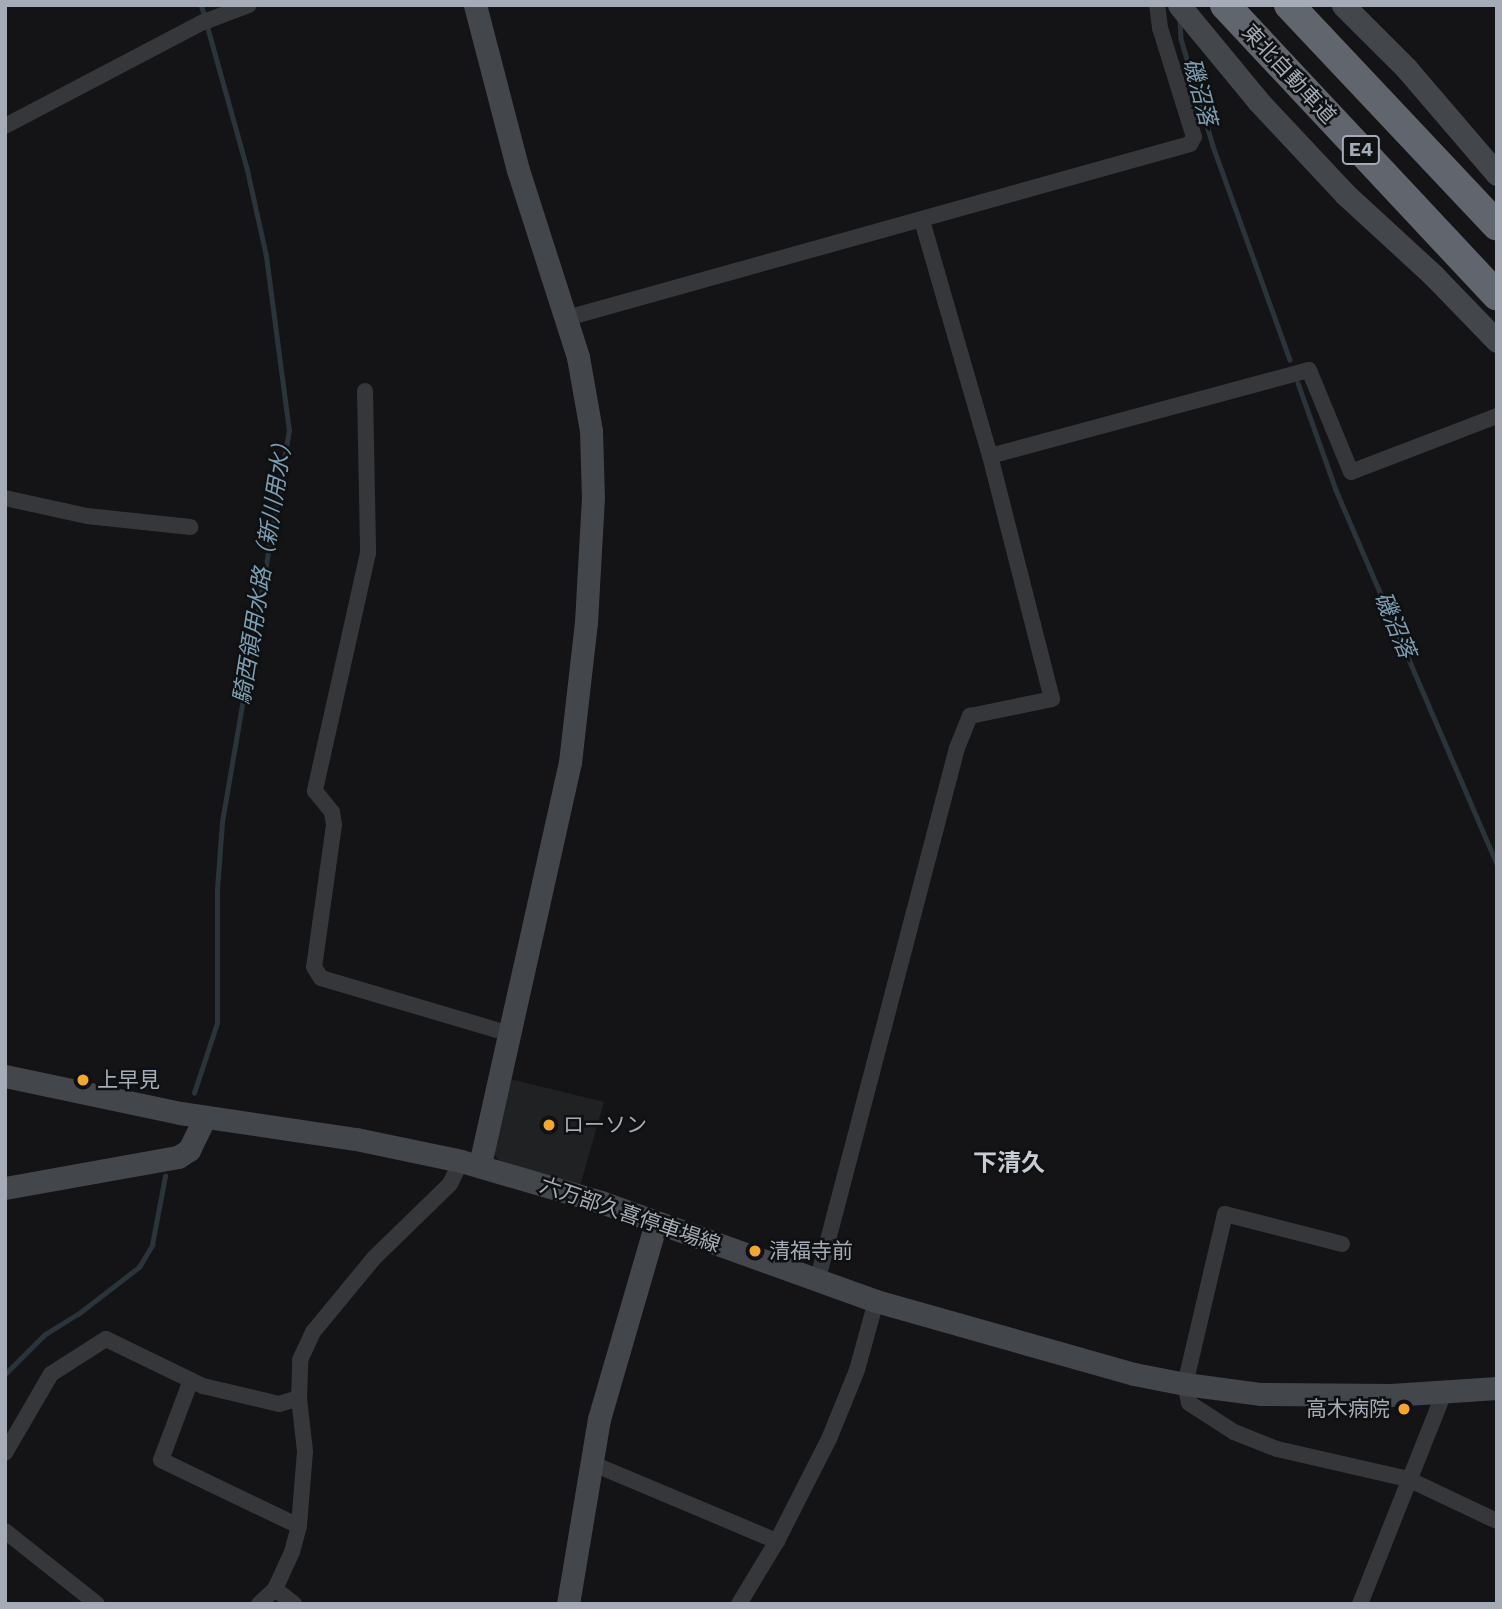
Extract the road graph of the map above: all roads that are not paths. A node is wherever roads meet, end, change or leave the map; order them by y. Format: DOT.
graph roads {
  1 [pos="249,5"];
  2 [pos="475,5"];
  3 [pos="1157,5"];
  4 [pos="1179,5"];
  5 [pos="1224,5"];
  6 [pos="1290,5"];
  7 [pos="1343,5"];
  8 [pos="213,16"];
  9 [pos="5,126"];
  10 [pos="1497,174"];
  11 [pos="922,221"];
  12 [pos="1497,226"];
  13 [pos="1497,296"];
  14 [pos="567,318"];
  15 [pos="1497,341"];
  16 [pos="365,391"];
  17 [pos="1497,416"];
  18 [pos="990,456"];
  19 [pos="5,498"];
  20 [pos="190,527"];
  21 [pos="510,1034"];
  22 [pos="5,1076"];
  23 [pos="205,1117"];
  24 [pos="471,1163"];
  25 [pos="5,1188"];
  26 [pos="656,1223"];
  27 [pos="1342,1244"];
  28 [pos="817,1282"];
  29 [pos="876,1301"];
  30 [pos="191,1380"];
  31 [pos="1185,1384"];
  32 [pos="1497,1388"];
  33 [pos="1444,1393"];
  34 [pos="299,1398"];
  35 [pos="5,1453"];
  36 [pos="591,1463"];
  37 [pos="1408,1479"];
  38 [pos="1497,1521"];
  39 [pos="299,1526"];
  40 [pos="5,1531"];
  41 [pos="778,1541"];
  42 [pos="275,1589"];
  43 [pos="97,1604"];
  44 [pos="259,1604"];
  45 [pos="294,1604"];
  46 [pos="568,1604"];
  47 [pos="739,1604"];
  48 [pos="1360,1604"];
  1 -- 8 [label="street"];
  2 -- 14 [label="street"];
  3 -- 11 [label="street"];
  4 -- 15 [label="street"];
  5 -- 13 [label="highway, 東北自動車道 / E4"];
  6 -- 12 [label="highway, E4"];
  7 -- 10 [label="street"];
  8 -- 9 [label="street"];
  11 -- 14 [label="street"];
  11 -- 18 [label="street"];
  14 -- 21 [label="street"];
  16 -- 21 [label="street"];
  17 -- 18 [label="street"];
  18 -- 28 [label="street"];
  19 -- 20 [label="street"];
  21 -- 24 [label="street"];
  22 -- 23 [label="street, 六万部久喜停車場線"];
  23 -- 24 [label="street, 六万部久喜停車場線"];
  23 -- 25 [label="street"];
  24 -- 26 [label="street, 六万部久喜停車場線"];
  24 -- 34 [label="street"];
  26 -- 28 [label="street, 六万部久喜停車場線"];
  26 -- 36 [label="street"];
  27 -- 31 [label="street"];
  28 -- 29 [label="street, 六万部久喜停車場線"];
  29 -- 31 [label="street, 六万部久喜停車場線"];
  29 -- 41 [label="street"];
  30 -- 34 [label="street"];
  30 -- 35 [label="street"];
  30 -- 39 [label="street"];
  31 -- 33 [label="street, 六万部久喜停車場線"];
  31 -- 37 [label="street"];
  32 -- 33 [label="street, 六万部久喜停車場線"];
  33 -- 37 [label="street"];
  34 -- 39 [label="street"];
  36 -- 41 [label="street"];
  36 -- 46 [label="street"];
  37 -- 38 [label="street"];
  37 -- 48 [label="street"];
  39 -- 42 [label="street"];
  40 -- 43 [label="street"];
  41 -- 47 [label="street"];
  42 -- 44 [label="street"];
  42 -- 45 [label="street"];
}
